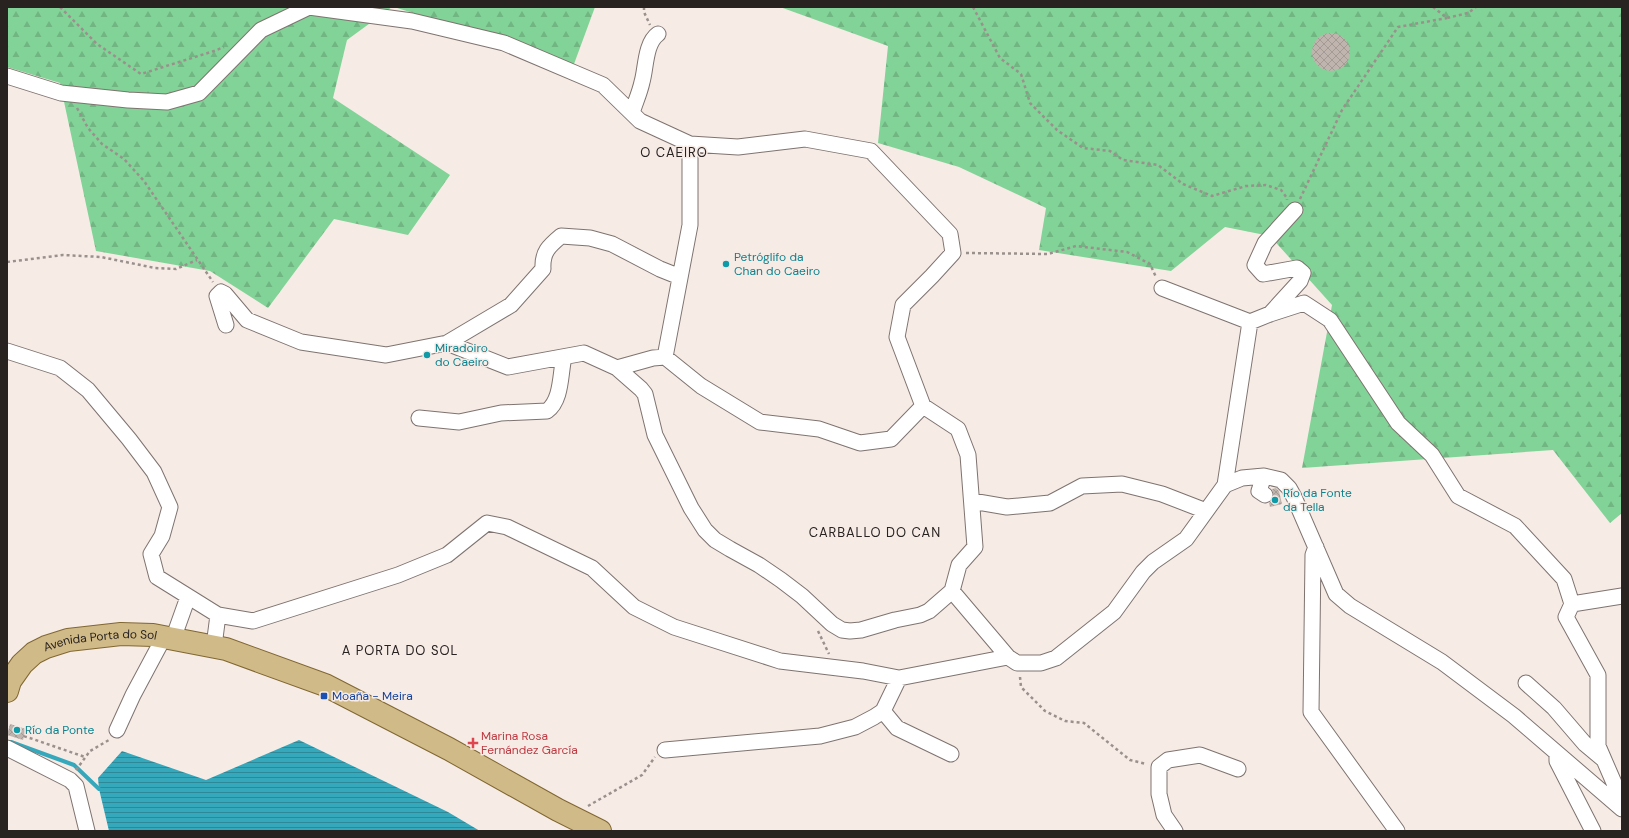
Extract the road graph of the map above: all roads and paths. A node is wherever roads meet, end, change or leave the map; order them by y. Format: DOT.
graph roads {
  1 [pos="60,7"];
  2 [pos="973,7"];
  3 [pos="1433,7"];
  4 [pos="1476,7"];
  5 [pos="1447,18"];
  6 [pos="658,34"];
  7 [pos="228,45"];
  8 [pos="7,76"];
  9 [pos="68,94"];
  10 [pos="632,113"];
  11 [pos="690,144"];
  12 [pos="1290,206"];
  13 [pos="953,253"];
  14 [pos="197,260"];
  15 [pos="7,262"];
  16 [pos="680,277"];
  17 [pos="1162,288"];
  18 [pos="221,292"];
  19 [pos="1270,314"];
  20 [pos="1250,322"];
  21 [pos="226,325"];
  22 [pos="447,343"];
  23 [pos="7,350"];
  24 [pos="564,357"];
  25 [pos="665,357"];
  26 [pos="617,368"];
  27 [pos="923,406"];
  28 [pos="418,418"];
  29 [pos="1264,476"];
  30 [pos="1225,484"];
  31 [pos="1265,495"];
  32 [pos="972,501"];
  33 [pos="1206,511"];
  34 [pos="1316,547"];
  35 [pos="952,591"];
  36 [pos="1622,596"];
  37 [pos="188,597"];
  38 [pos="1572,604"];
  39 [pos="218,615"];
  40 [pos="169,638"];
  41 [pos="214,646"];
  42 [pos="1013,660"];
  43 [pos="899,678"];
  44 [pos="1526,683"];
  45 [pos="7,691"];
  46 [pos="883,710"];
  47 [pos="117,730"];
  48 [pos="24,736"];
  49 [pos="7,748"];
  50 [pos="665,750"];
  51 [pos="951,754"];
  52 [pos="1557,754"];
  53 [pos="85,757"];
  54 [pos="1604,760"];
  55 [pos="80,763"];
  56 [pos="1159,767"];
  57 [pos="1238,769"];
  58 [pos="1621,809"];
  59 [pos="572,817"];
  60 [pos="87,831"];
  61 [pos="600,831"];
  62 [pos="1175,831"];
  63 [pos="1398,831"];
  64 [pos="1593,831"];
  1 -- 7 [label="path"];
  2 -- 12 [label="path"];
  3 -- 5 [label="path"];
  4 -- 5 [label="path"];
  5 -- 12 [label="path"];
  6 -- 10 [label="street"];
  8 -- 9 [label="street"];
  9 -- 10 [label="street"];
  9 -- 14 [label="path"];
  10 -- 11 [label="street"];
  11 -- 13 [label="street"];
  11 -- 16 [label="street"];
  12 -- 19 [label="street"];
  13 -- 17 [label="path"];
  13 -- 27 [label="street"];
  14 -- 15 [label="path"];
  14 -- 18 [label="path"];
  16 -- 22 [label="street"];
  16 -- 25 [label="street"];
  17 -- 20 [label="street"];
  18 -- 21 [label="street"];
  18 -- 22 [label="street"];
  19 -- 20 [label="street"];
  19 -- 38 [label="street"];
  20 -- 30 [label="street"];
  22 -- 24 [label="street"];
  23 -- 37 [label="street"];
  24 -- 26 [label="street"];
  24 -- 28 [label="street"];
  25 -- 26 [label="street"];
  25 -- 27 [label="street"];
  26 -- 35 [label="street"];
  27 -- 32 [label="street"];
  29 -- 30 [label="street"];
  29 -- 31 [label="street"];
  29 -- 34 [label="street"];
  30 -- 33 [label="street"];
  32 -- 33 [label="street"];
  32 -- 35 [label="street"];
  33 -- 42 [label="street"];
  34 -- 52 [label="street"];
  34 -- 63 [label="street"];
  35 -- 42 [label="street"];
  36 -- 38 [label="street"];
  37 -- 39 [label="street"];
  37 -- 40 [label="street"];
  38 -- 54 [label="street"];
  39 -- 41 [label="street"];
  39 -- 43 [label="street"];
  40 -- 41 [label="main road, Avenida Porta do Sol"];
  40 -- 45 [label="main road, Avenida Porta do Sol"];
  40 -- 47 [label="street"];
  41 -- 59 [label="main road, Avenida Porta do Sol"];
  42 -- 43 [label="street"];
  42 -- 56 [label="path"];
  43 -- 46 [label="street"];
  44 -- 54 [label="street"];
  46 -- 50 [label="street"];
  46 -- 51 [label="street"];
  47 -- 53 [label="path"];
  48 -- 53 [label="path"];
  49 -- 60 [label="street"];
  50 -- 59 [label="path"];
  52 -- 58 [label="street"];
  52 -- 64 [label="street"];
  53 -- 55 [label="path"];
  54 -- 58 [label="street"];
  56 -- 57 [label="street"];
  56 -- 62 [label="street"];
  59 -- 61 [label="main road, Avenida Porta do Sol"];
}
